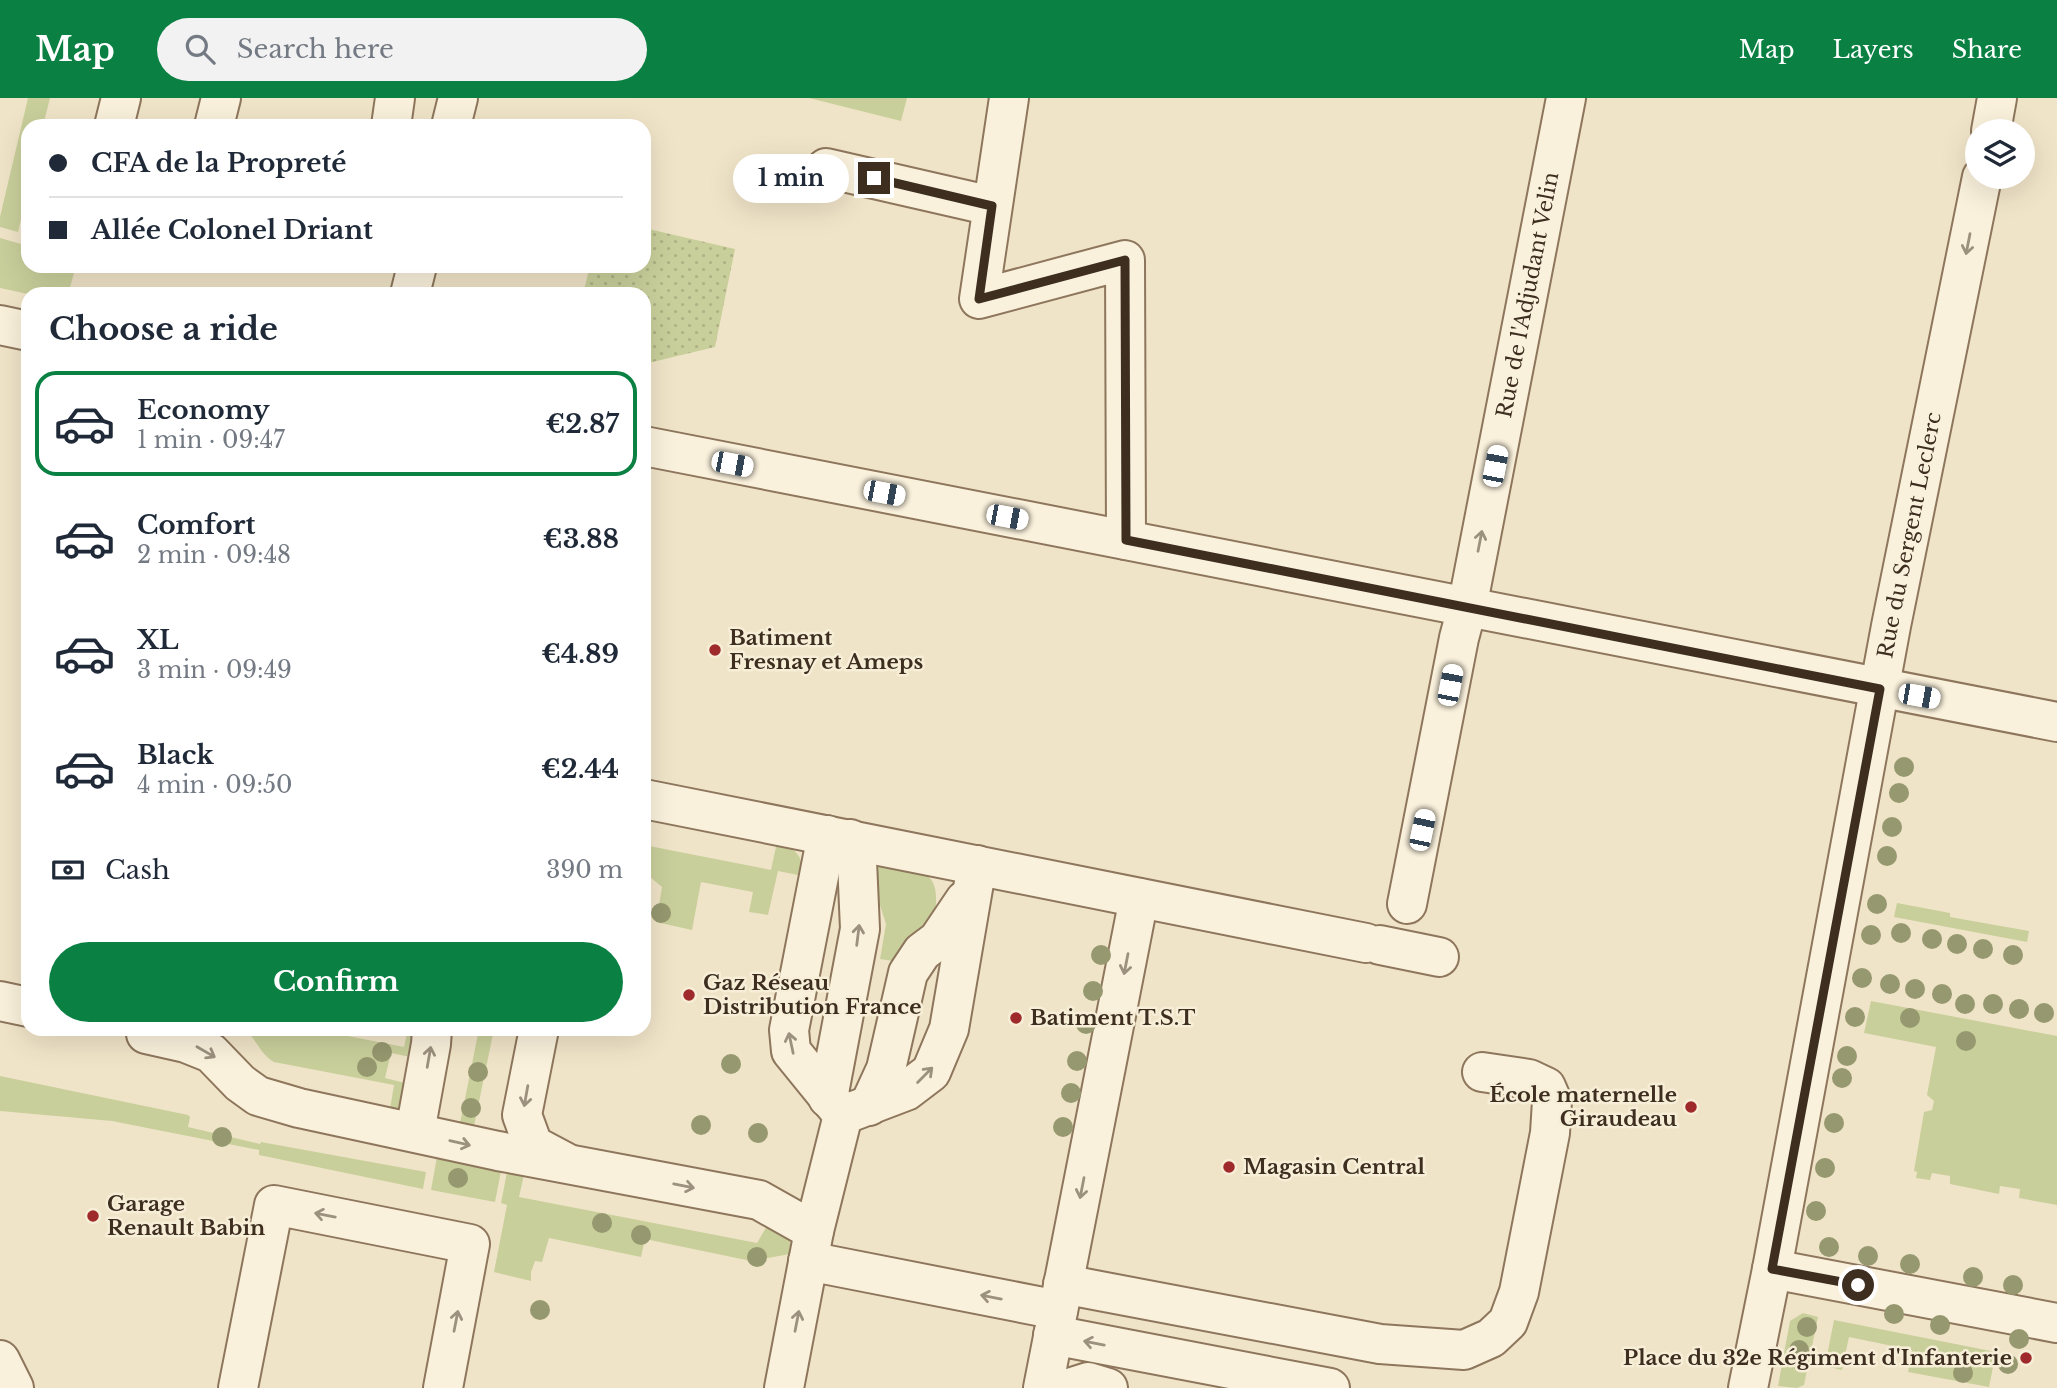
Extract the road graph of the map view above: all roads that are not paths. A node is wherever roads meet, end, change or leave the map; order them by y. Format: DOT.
graph roads {
  1 [pos="121,98"];
  2 [pos="221,98"];
  3 [pos="395,98"];
  4 [pos="458,98"];
  5 [pos="1009,98"];
  6 [pos="1566,98"];
  7 [pos="1997,98"];
  8 [pos="116,119"];
  9 [pos="216,119"];
  10 [pos="392,119"];
  11 [pos="454,119"];
  12 [pos="1993,119"];
  13 [pos="827,167"];
  14 [pos="1980,189"];
  15 [pos="992,206"];
  16 [pos="0,326"];
  17 [pos="21,330"];
  18 [pos="651,447"];
  19 [pos="1126,540"];
  20 [pos="1467,608"];
  21 [pos="1880,689"];
  22 [pos="2057,722"];
  23 [pos="651,801"];
  24 [pos="839,837"];
  25 [pos="975,877"];
  26 [pos="1139,898"];
  27 [pos="1407,904"];
  28 [pos="1439,957"];
  29 [pos="0,1001"];
  30 [pos="21,1006"];
  31 [pos="161,1036"];
  32 [pos="432,1036"];
  33 [pos="538,1036"];
  34 [pos="1482,1072"];
  35 [pos="847,1106"];
  36 [pos="415,1132"];
  37 [pos="570,1165"];
  38 [pos="811,1246"];
  39 [pos="1772,1269"];
  40 [pos="1058,1310"];
  41 [pos="2057,1323"];
  42 [pos="1132,1350"];
  43 [pos="0,1360"];
  44 [pos="1204,1376"];
  45 [pos="1280,1383"];
  46 [pos="14,1388"];
  47 [pos="238,1388"];
  48 [pos="443,1388"];
  49 [pos="783,1388"];
  50 [pos="1043,1388"];
  51 [pos="1069,1388"];
  52 [pos="1108,1388"];
  53 [pos="1125,1388"];
  54 [pos="1329,1388"];
  55 [pos="1748,1388"];
  1 -- 8 [label="street"];
  2 -- 9 [label="street"];
  3 -- 10 [label="street"];
  4 -- 11 [label="street"];
  5 -- 15 [label="street"];
  20 -- 6 [label="street, Rue de l'Adjudant Velin, one-way"];
  7 -- 12 [label="street"];
  13 -- 15 [label="street"];
  14 -- 21 [label="street, Rue du Sergent Leclerc, one-way"];
  15 -- 19 [label="street"];
  16 -- 17 [label="street"];
  18 -- 19 [label="street"];
  19 -- 20 [label="street"];
  20 -- 21 [label="street"];
  20 -- 27 [label="street, Rue de l'Adjudant Velin"];
  21 -- 22 [label="street"];
  21 -- 39 [label="street, Rue du Sergent Leclerc"];
  23 -- 24 [label="street"];
  24 -- 25 [label="street"];
  35 -- 24 [label="street, one-way"];
  35 -- 24 [label="street, one-way"];
  25 -- 26 [label="street"];
  25 -- 35 [label="street"];
  35 -- 25 [label="street, one-way"];
  26 -- 28 [label="street"];
  26 -- 40 [label="street, one-way"];
  29 -- 30 [label="street"];
  31 -- 36 [label="street, one-way"];
  36 -- 32 [label="street, one-way"];
  33 -- 37 [label="street, one-way"];
  34 -- 40 [label="street"];
  35 -- 38 [label="street"];
  36 -- 37 [label="street, one-way"];
  37 -- 38 [label="street, one-way"];
  40 -- 38 [label="street, one-way"];
  49 -- 38 [label="street, one-way"];
  39 -- 41 [label="street"];
  39 -- 55 [label="street, Rue du Sergent Leclerc"];
  42 -- 40 [label="street, one-way"];
  40 -- 50 [label="street"];
  42 -- 44 [label="street"];
  42 -- 53 [label="street"];
  43 -- 46 [label="street"];
  44 -- 45 [label="street"];
  45 -- 54 [label="street"];
  48 -- 47 [label="street, one-way"];
  51 -- 52 [label="street"];
}
